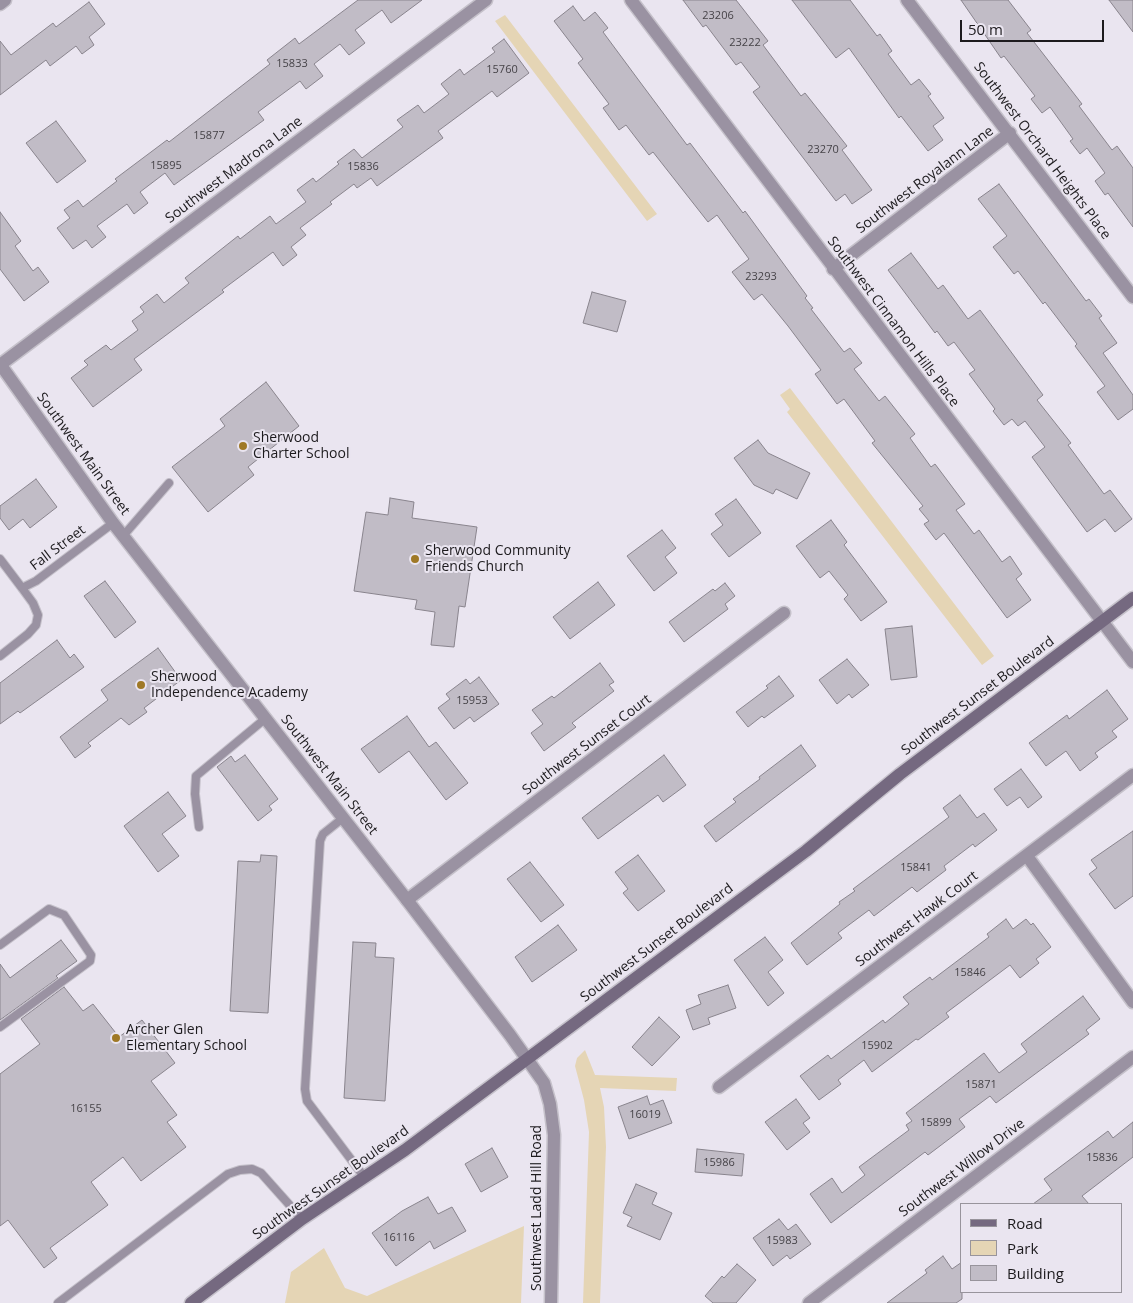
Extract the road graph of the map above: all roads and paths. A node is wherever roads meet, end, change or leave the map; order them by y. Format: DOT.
graph roads {
  1 [pos="5,0"];
  2 [pos="486,0"];
  3 [pos="631,0"];
  4 [pos="907,0"];
  5 [pos="0,4"];
  6 [pos="1010,133"];
  7 [pos="833,269"];
  8 [pos="1133,297"];
  9 [pos="0,365"];
  10 [pos="169,483"];
  11 [pos="113,523"];
  12 [pos="123,536"];
  13 [pos="0,559"];
  14 [pos="22,588"];
  15 [pos="1133,598"];
  16 [pos="784,614"];
  17 [pos="1102,620"];
  18 [pos="0,656"];
  19 [pos="1133,662"];
  20 [pos="266,718"];
  21 [pos="1133,775"];
  22 [pos="343,818"];
  23 [pos="200,827"];
  24 [pos="1028,856"];
  25 [pos="407,900"];
  26 [pos="0,945"];
  27 [pos="1133,1002"];
  28 [pos="0,1027"];
  29 [pos="1133,1057"];
  30 [pos="528,1059"];
  31 [pos="719,1087"];
  32 [pos="365,1178"];
  33 [pos="302,1219"];
  34 [pos="58,1303"];
  35 [pos="191,1303"];
  36 [pos="552,1303"];
  37 [pos="809,1303"];
  1 -- 5 [label="street"];
  2 -- 9 [label="street, Southwest Madrona Lane"];
  3 -- 7 [label="street, Southwest Cinnamon Hills Place"];
  4 -- 6 [label="street, Southwest Orchard Heights Place"];
  6 -- 7 [label="street, Southwest Royalann Lane"];
  6 -- 8 [label="street, Southwest Orchard Heights Place"];
  7 -- 17 [label="street, Southwest Cinnamon Hills Place"];
  9 -- 11 [label="street, Southwest Main Street"];
  10 -- 12 [label="lane"];
  11 -- 12 [label="street, Southwest Main Street"];
  11 -- 14 [label="lane, Fall Street"];
  12 -- 20 [label="street, Southwest Main Street"];
  13 -- 14 [label="lane, Fall Street"];
  14 -- 18 [label="lane"];
  15 -- 17 [label="main road, Southwest Sunset Boulevard"];
  16 -- 25 [label="street, Southwest Sunset Court"];
  17 -- 19 [label="street, Southwest Cinnamon Hills Place"];
  17 -- 30 [label="main road, Southwest Sunset Boulevard"];
  20 -- 22 [label="street, Southwest Main Street"];
  20 -- 23 [label="lane"];
  21 -- 24 [label="street, Southwest Hawk Court"];
  22 -- 25 [label="street, Southwest Main Street"];
  22 -- 32 [label="lane"];
  24 -- 27 [label="street"];
  24 -- 31 [label="street, Southwest Hawk Court"];
  25 -- 30 [label="street, Southwest Main Street"];
  26 -- 28 [label="lane"];
  29 -- 37 [label="street, Southwest Willow Drive"];
  30 -- 32 [label="main road, Southwest Sunset Boulevard"];
  30 -- 36 [label="street, Southwest Ladd Hill Road"];
  32 -- 33 [label="main road, Southwest Sunset Boulevard"];
  33 -- 34 [label="lane"];
  33 -- 35 [label="main road, Southwest Sunset Boulevard"];
}
